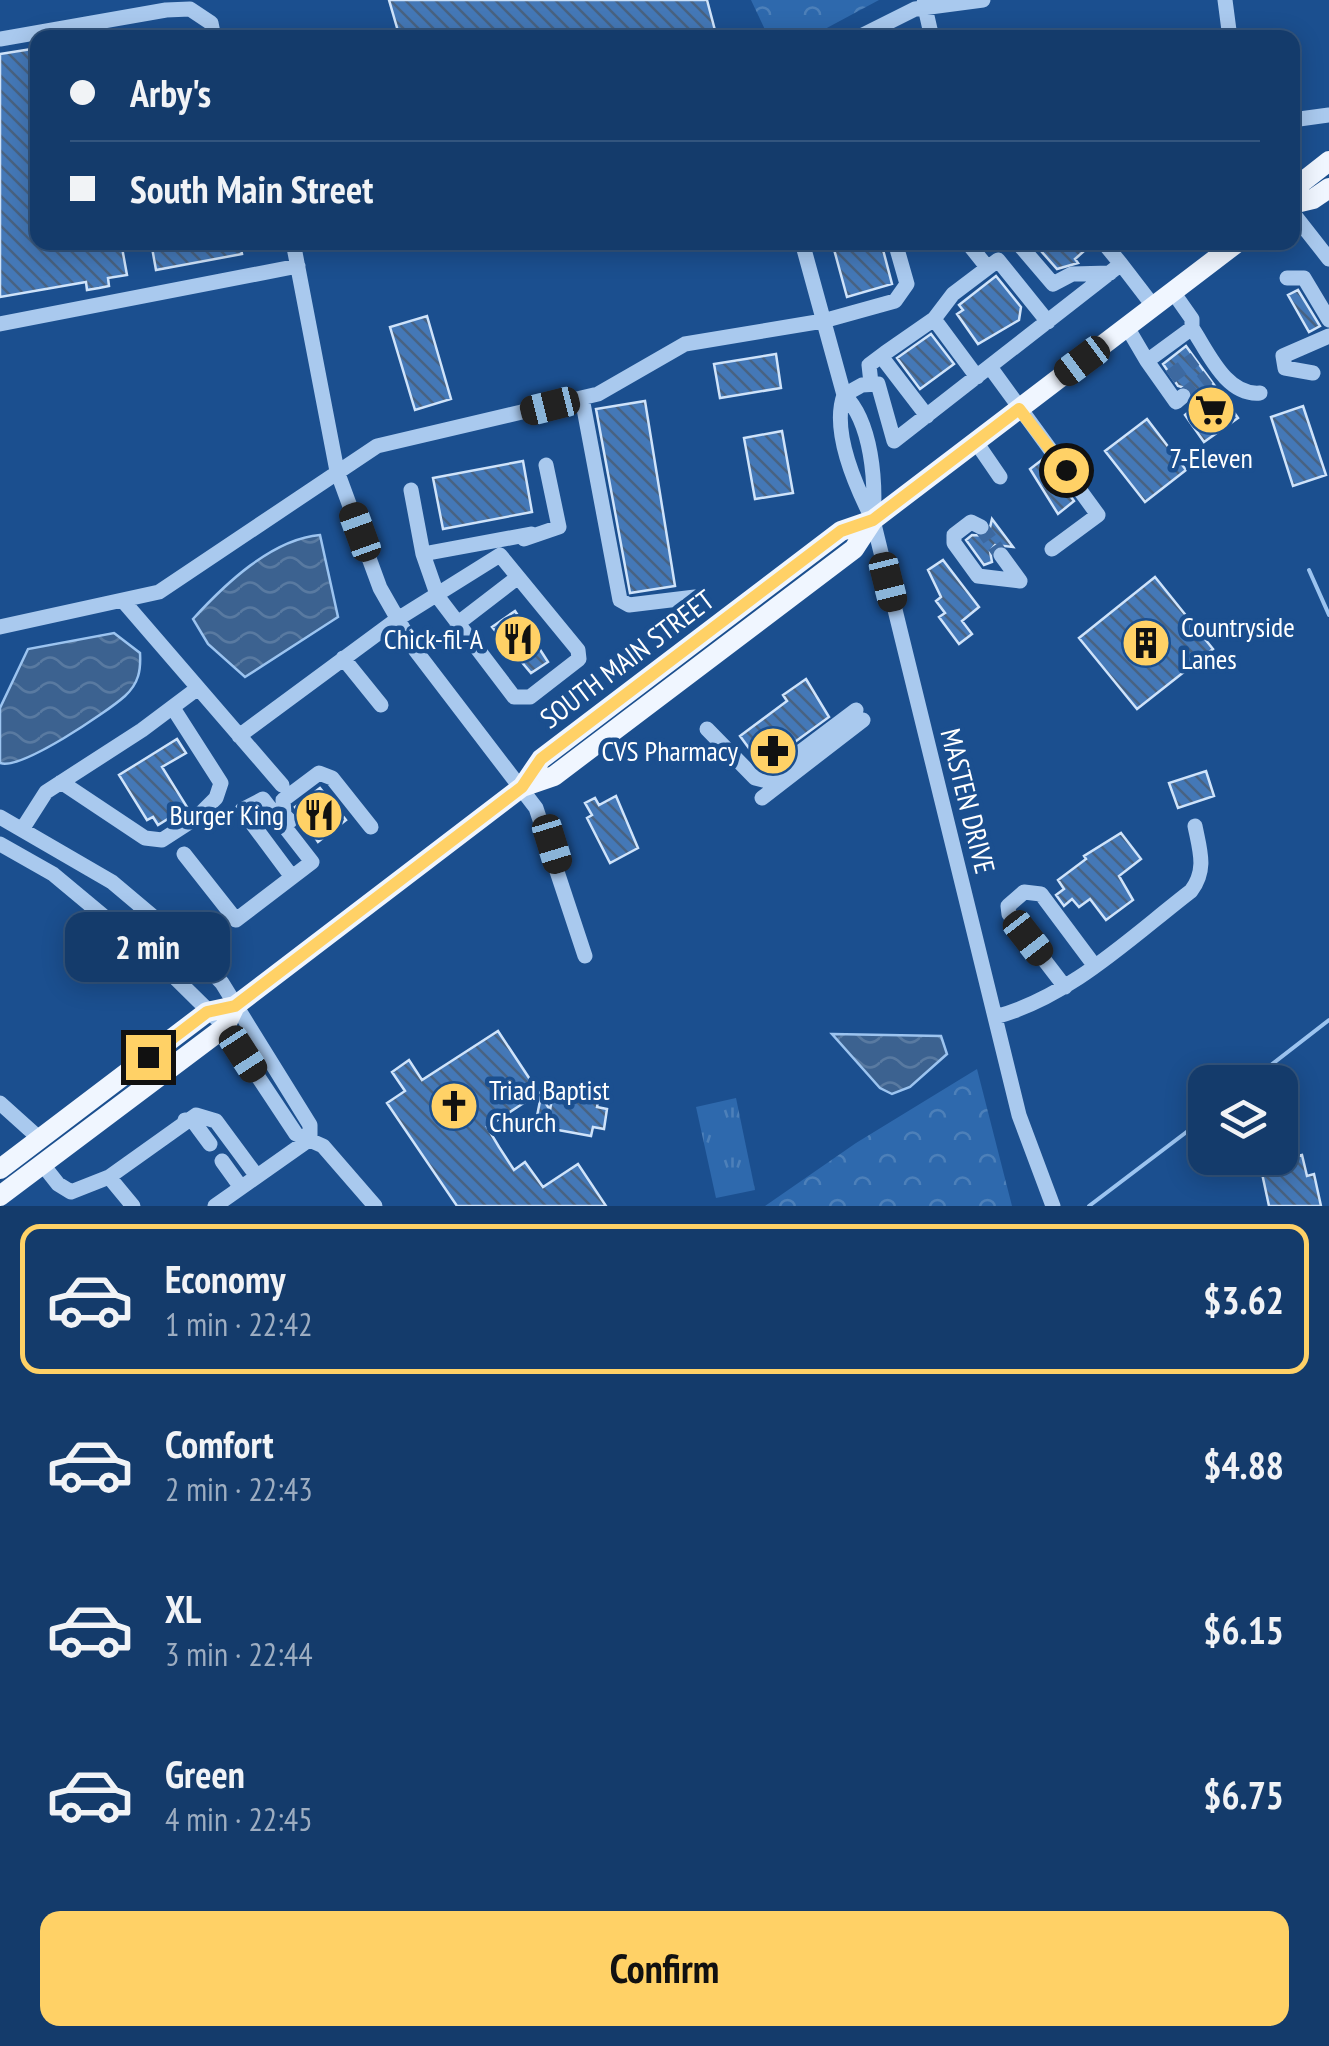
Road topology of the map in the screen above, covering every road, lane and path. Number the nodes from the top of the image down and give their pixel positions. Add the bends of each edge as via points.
1 (983, 0) edge
2 (1225, 0) edge
3 (925, 4) edge
4 (55, 30) edge
5 (212, 30) edge
6 (869, 30) edge
7 (930, 30) edge
8 (1229, 30) edge
9 (30, 35) edge
10 (0, 40) edge
11 (1329, 115) edge
12 (1300, 119) edge
13 (1329, 161) edge
14 (1300, 182) edge
15 (1329, 188) edge
16 (1300, 202) edge
17 (1300, 222) edge
18 (295, 250) edge
19 (804, 250) edge
20 (897, 250) edge
21 (973, 250) edge
22 (1024, 250) edge
23 (1035, 250) edge
24 (1107, 250) edge
25 (1227, 250) edge
26 (1329, 260) edge
27 (298, 266) junction
28 (988, 268) junction
29 (1116, 269) junction
30 (1288, 278) dead end
31 (1062, 282) junction
32 (1172, 292) junction
33 (1076, 300) junction
34 (1154, 307) junction
35 (934, 318) junction
36 (1329, 320) edge
37 (823, 321) junction
38 (1048, 322) junction
39 (0, 324) edge
40 (1126, 328) junction
41 (1192, 328) junction
42 (1329, 336) edge
43 (885, 353) junction
44 (1147, 361) junction
45 (983, 372) junction
46 (1313, 373) dead end
47 (871, 383) junction
48 (1260, 393) dead end
49 (844, 395) junction
50 (1183, 396) dead end
51 (582, 398) junction
52 (1019, 409) junction
53 (927, 416) junction
54 (976, 442) junction
55 (546, 466) dead end
56 (337, 471) junction
57 (1000, 477) dead end
58 (411, 490) dead end
59 (873, 520) junction
60 (981, 527) dead end
61 (530, 534) junction
62 (1052, 548) dead end
63 (424, 554) junction
64 (500, 555) junction
65 (1000, 556) tunnel mouth
66 (518, 576) junction
67 (438, 597) junction
68 (695, 597) dead end
69 (124, 602) junction
70 (396, 620) junction
71 (457, 624) junction
72 (0, 626) edge
73 (343, 658) junction
74 (198, 688) junction
75 (381, 705) dead end
76 (172, 708) junction
77 (707, 729) dead end
78 (239, 736) junction
79 (61, 782) junction
80 (282, 785) dead end
81 (522, 787) junction
82 (762, 798) dead end
83 (0, 817) edge
84 (1194, 826) dead end
85 (372, 827) dead end
86 (23, 828) junction
87 (0, 844) edge
88 (184, 854) dead end
89 (316, 859) junction
90 (292, 878) junction
91 (586, 956) dead end
92 (1094, 965) junction
93 (1065, 987) junction
94 (235, 1006) junction
95 (207, 1012) junction
96 (995, 1017) junction
97 (225, 1027) junction
98 (0, 1103) edge
99 (180, 1123) junction
100 (40, 1139) junction
101 (310, 1140) junction
102 (210, 1144) dead end
103 (222, 1161) dead end
104 (43, 1165) junction
105 (0, 1170) edge
106 (256, 1175) junction
107 (109, 1177) junction
108 (240, 1186) junction
109 (0, 1196) edge
110 (133, 1206) edge
111 (216, 1206) edge
112 (376, 1206) edge
113 (1054, 1206) edge

1 - 3 street
2 - 8 street
3 - 6 street
3 - 7 street
4 - 5 street via 166,10 190,10
9 - 10 street
11 - 12 street
13 - 14 main road
15 - 16 main road
17 - 26 street
18 - 27 street
19 - 37 street, MASTEN DRIVE
20 - 37 street via 908,284 895,300
21 - 28 street
22 - 31 street via 1053,284
23 - 31 street
24 - 29 street
25 - 32 main road, SOUTH MAIN STREET
27 - 39 street
27 - 56 street
28 - 35 street
28 - 38 street via 998,260
29 - 31 street via 1072,274
29 - 33 street
29 - 34 street
30 - 36 street via 1304,278
31 - 33 street
32 - 34 main road, SOUTH MAIN STREET
32 - 41 street
33 - 38 street
34 - 40 main road, SOUTH MAIN STREET
35 - 43 street
35 - 45 street
37 - 49 street, MASTEN DRIVE
37 - 51 street via 684,344
38 - 45 street
40 - 44 street
40 - 52 main road, SOUTH MAIN STREET
41 - 44 street
41 - 48 street via 1213,373 1248,394
42 - 46 street via 1283,356 1285,368
43 - 47 street via 869,365
43 - 53 street
44 - 50 street via 1176,402
45 - 52 street
45 - 53 street
47 - 49 street
47 - 53 street via 882,391 894,441
49 - 59 street, MASTEN DRIVE via 838,411 858,491
51 - 56 street via 400,438
51 - 68 street via 620,600 630,605
52 - 54 main road, SOUTH MAIN STREET
52 - 62 street via 1098,514
54 - 57 street
54 - 59 main road, SOUTH MAIN STREET
55 - 61 street via 560,527
56 - 69 street via 160,592
56 - 70 street
58 - 63 street
59 - 81 main road, SOUTH MAIN STREET via 841,531 746,603 541,759
59 - 96 street, MASTEN DRIVE
60 - 65 street via 972,522 954,534 954,543 978,576 1020,581
61 - 63 street
61 - 64 street
63 - 67 street
64 - 66 street
64 - 67 street
66 - 71 street
66 - 71 street via 579,659 530,697 514,696
67 - 70 street
67 - 71 street
69 - 72 street
69 - 74 street
70 - 73 street
70 - 81 street
73 - 75 street
73 - 78 street
74 - 76 street
74 - 78 street
76 - 79 street
76 - 79 street via 220,782 216,798 174,834 145,838
77 - 82 street via 763,780 860,715
78 - 80 street
79 - 86 street via 40,798
81 - 91 street via 552,844
81 - 94 main road, SOUTH MAIN STREET
83 - 86 street
84 - 92 street via 1201,878
85 - 89 street via 332,778 314,775 286,796 283,810
86 - 94 street via 154,915 217,976
87 - 95 street via 73,890
88 - 90 street via 236,920
89 - 90 street
89 - 90 street via 263,799 242,810
92 - 93 street
92 - 93 street via 1041,894 1024,892 1008,906 1009,914
93 - 96 street via 1032,1007
94 - 95 main road, SOUTH MAIN STREET
94 - 97 main road, SOUTH MAIN STREET
94 - 101 street via 310,1124
95 - 97 street
95 - 100 main road, SOUTH MAIN STREET
96 - 113 street, MASTEN DRIVE via 1027,1142
97 - 101 street via 296,1134
97 - 104 main road, SOUTH MAIN STREET
98 - 100 street
99 - 102 street via 193,1121
99 - 106 street via 211,1117
99 - 107 street
100 - 105 main road, SOUTH MAIN STREET
101 - 106 street
101 - 112 street
103 - 108 street
104 - 107 street via 71,1192
104 - 109 main road, SOUTH MAIN STREET
106 - 108 street
107 - 110 street
108 - 111 street

